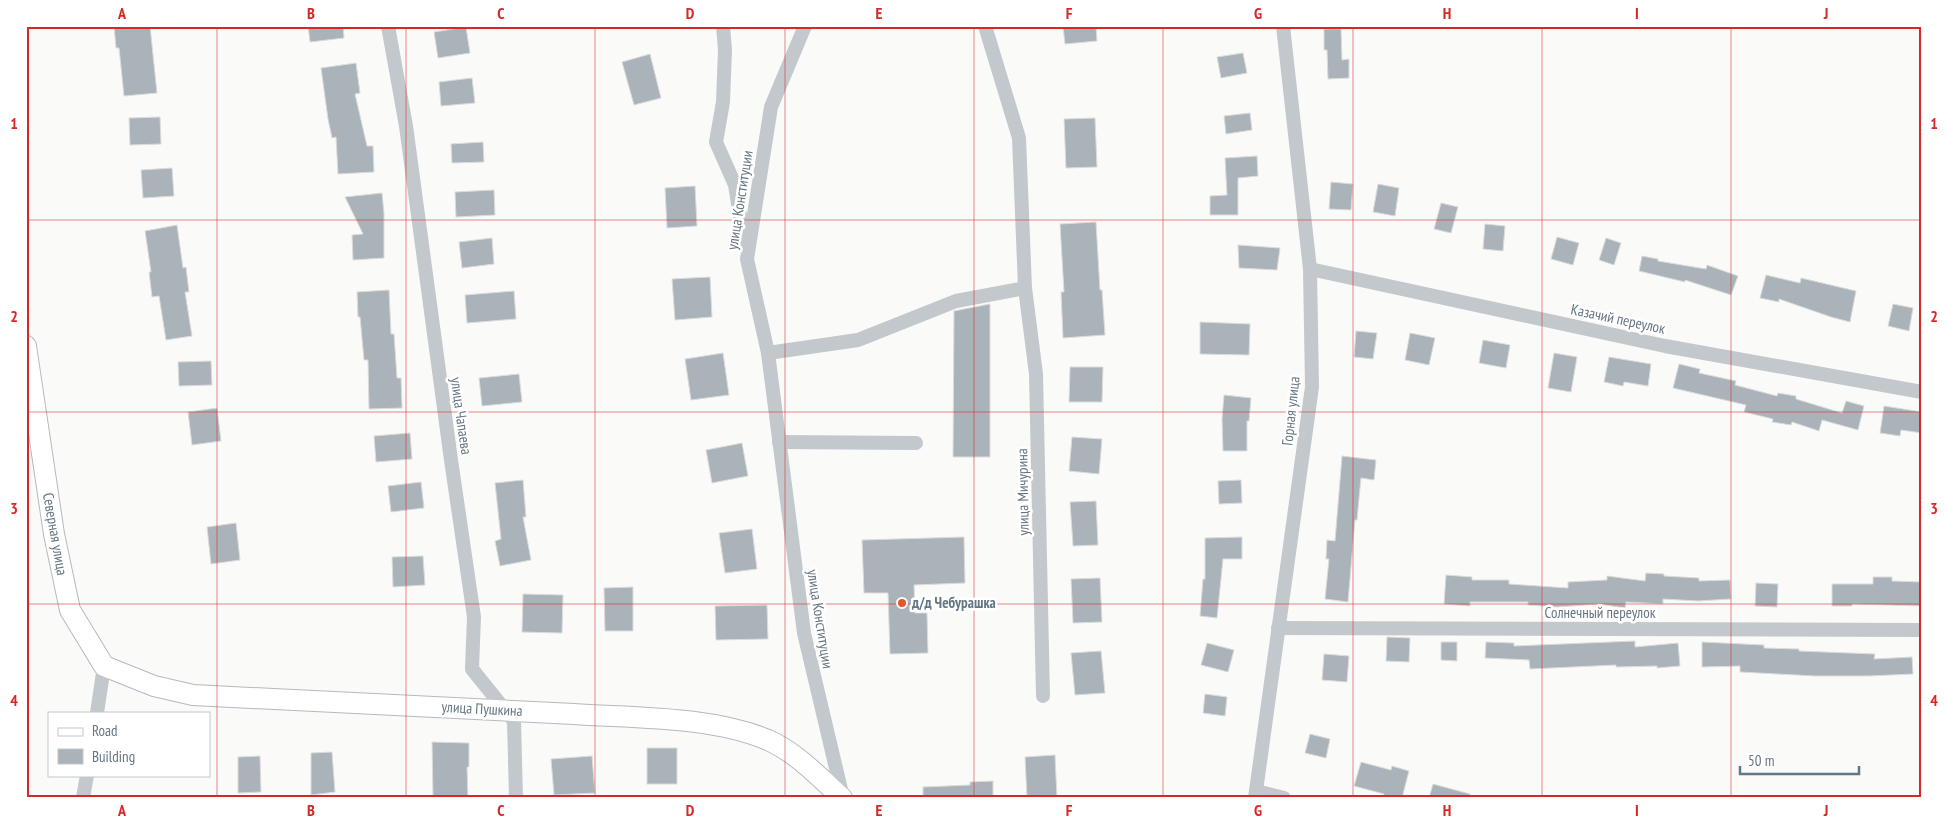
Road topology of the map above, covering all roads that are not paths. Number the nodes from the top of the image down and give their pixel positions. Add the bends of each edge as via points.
1 (388, 26) edge
2 (723, 26) edge
3 (805, 26) edge
4 (985, 26) edge
5 (1283, 26) edge
6 (748, 259) junction
7 (1310, 268) junction
8 (1025, 288) junction
9 (26, 346) edge
10 (768, 353) junction
11 (1922, 392) edge
12 (779, 442) junction
13 (916, 443) dead end
14 (1278, 628) junction
15 (1922, 630) edge
16 (104, 666) junction
17 (1043, 696) dead end
18 (506, 710) junction
19 (97, 712) edge
20 (87, 776) edge
21 (1256, 794) edge
22 (83, 798) edge
23 (516, 798) edge
24 (842, 798) edge
25 (1284, 798) edge

1 - 18 street, улица Чапаева via 406,126 474,617 472,669
2 - 6 street via 724,102 716,142 735,185
3 - 6 street, улица Конституции via 771,108
4 - 8 street, улица Мичурина via 1019,138
5 - 7 street, Горная улица
6 - 10 street, улица Конституции
7 - 11 street, Казачий переулок via 1666,346
7 - 14 street, Горная улица via 1312,387
8 - 10 street via 956,301 858,340
8 - 17 street, улица Мичурина via 1036,374
9 - 16 main road, Северная улица via 54,534 70,610
10 - 12 street, улица Конституции
12 - 13 street
12 - 24 street, улица Конституции via 804,632
14 - 15 street, Солнечный переулок
14 - 21 street, Горная улица
16 - 18 main road, улица Пушкина via 154,686 193,695
16 - 19 street
18 - 23 street, улица Чапаева via 514,721
18 - 24 main road, улица Пушкина via 674,721 729,728 768,740 803,762
20 - 22 street
21 - 25 street

